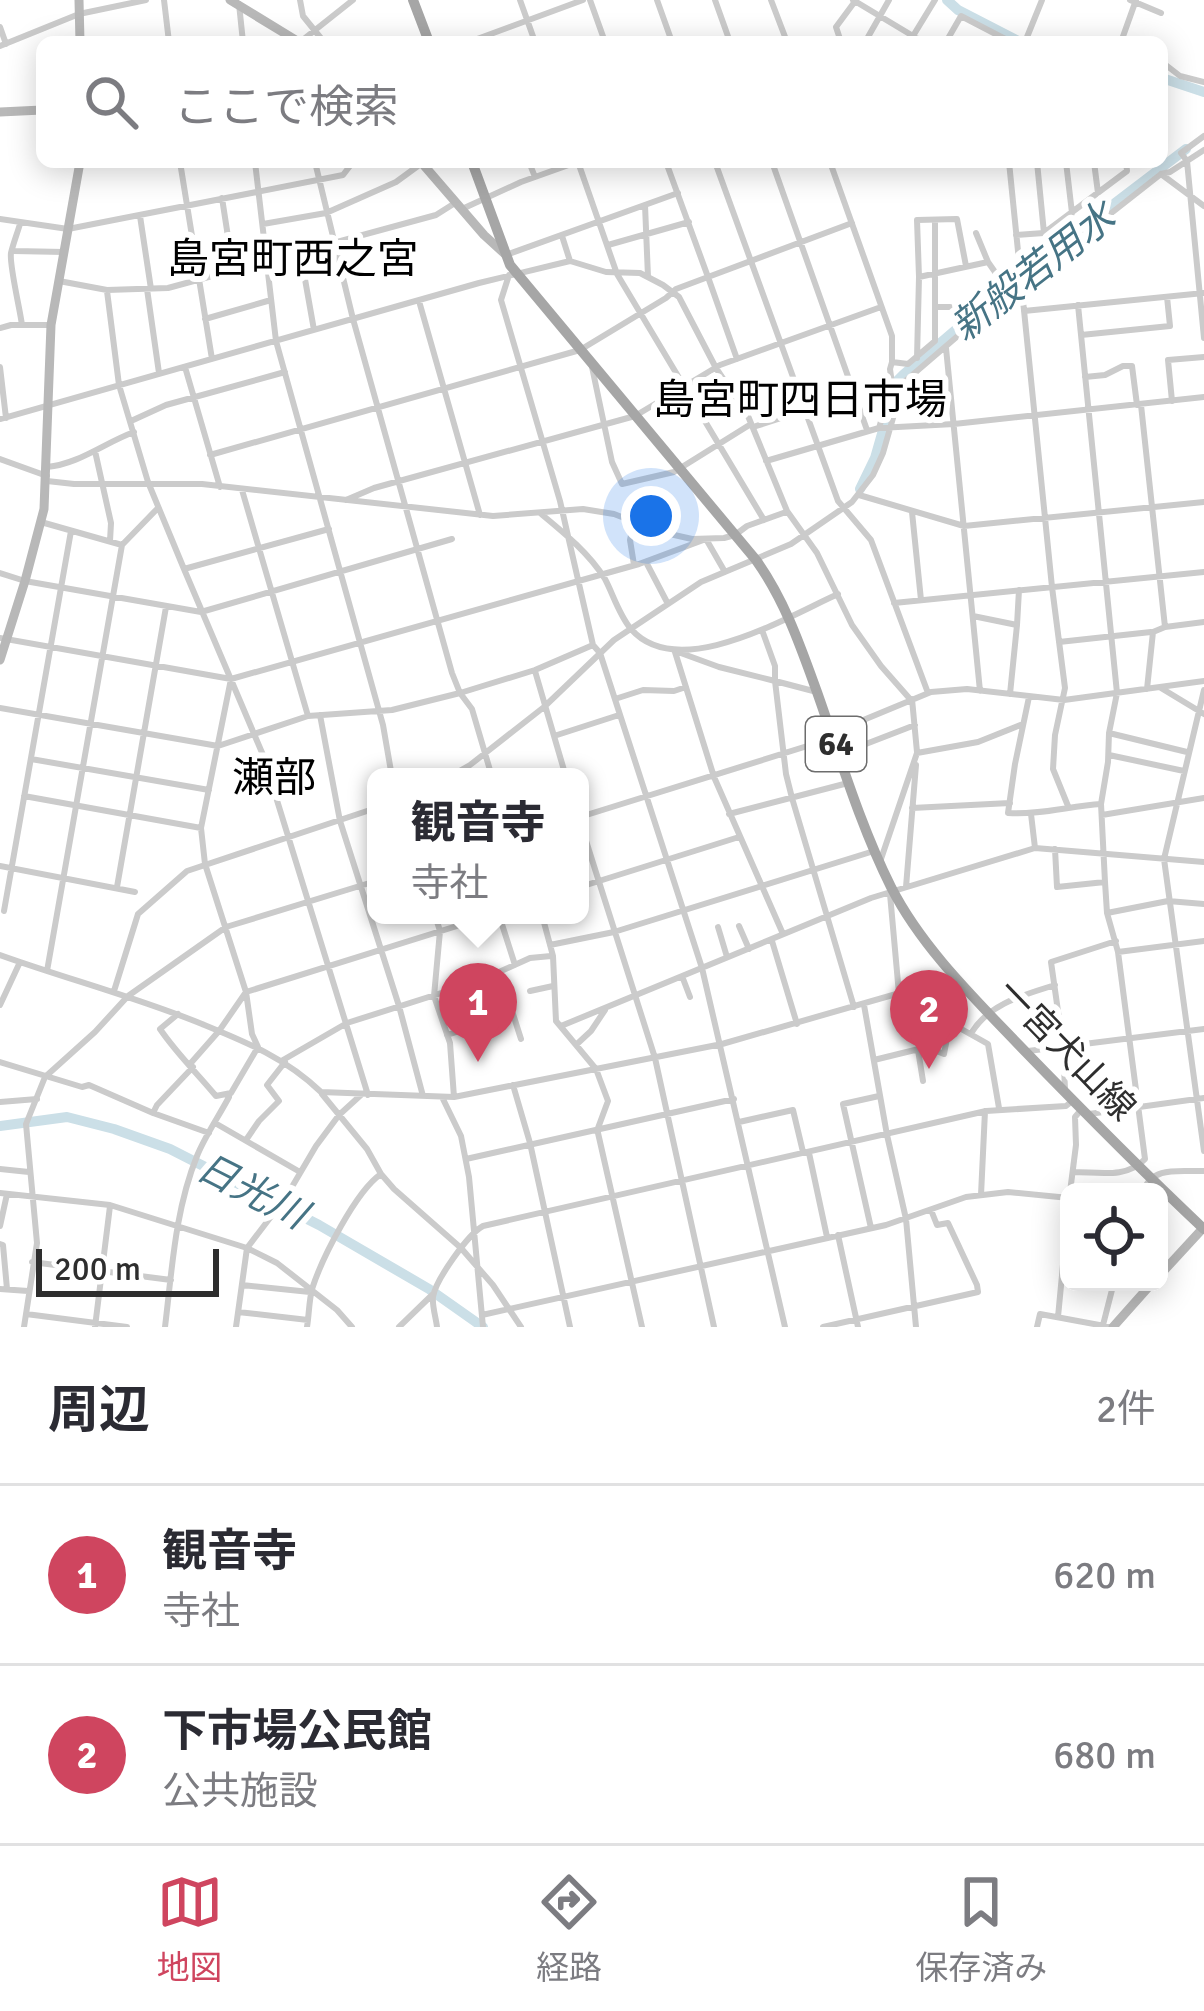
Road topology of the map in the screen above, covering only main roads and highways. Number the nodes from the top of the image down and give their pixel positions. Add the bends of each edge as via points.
1 (79, 0) edge
2 (413, 0) edge
3 (234, 2) edge
4 (80, 36) edge
5 (289, 36) edge
6 (427, 36) edge
7 (36, 110) edge
8 (0, 112) edge
9 (79, 168) edge
10 (426, 168) edge
11 (474, 168) edge
12 (506, 255) junction
13 (3, 639) edge
14 (0, 660) edge
15 (1204, 1228) edge
16 (1168, 1266) edge
17 (1144, 1291) edge
18 (1109, 1326) edge

1 - 4 main road
2 - 6 main road
3 - 5 main road
7 - 8 main road
9 - 13 main road via 51,325 41,522
10 - 12 main road
11 - 12 main road, 一宮犬山線 / 64
12 - 15 main road, 一宮犬山線 / 64 via 513,275 756,560 789,616 877,857 925,938 1076,1105
13 - 14 main road
15 - 16 main road
17 - 18 main road

